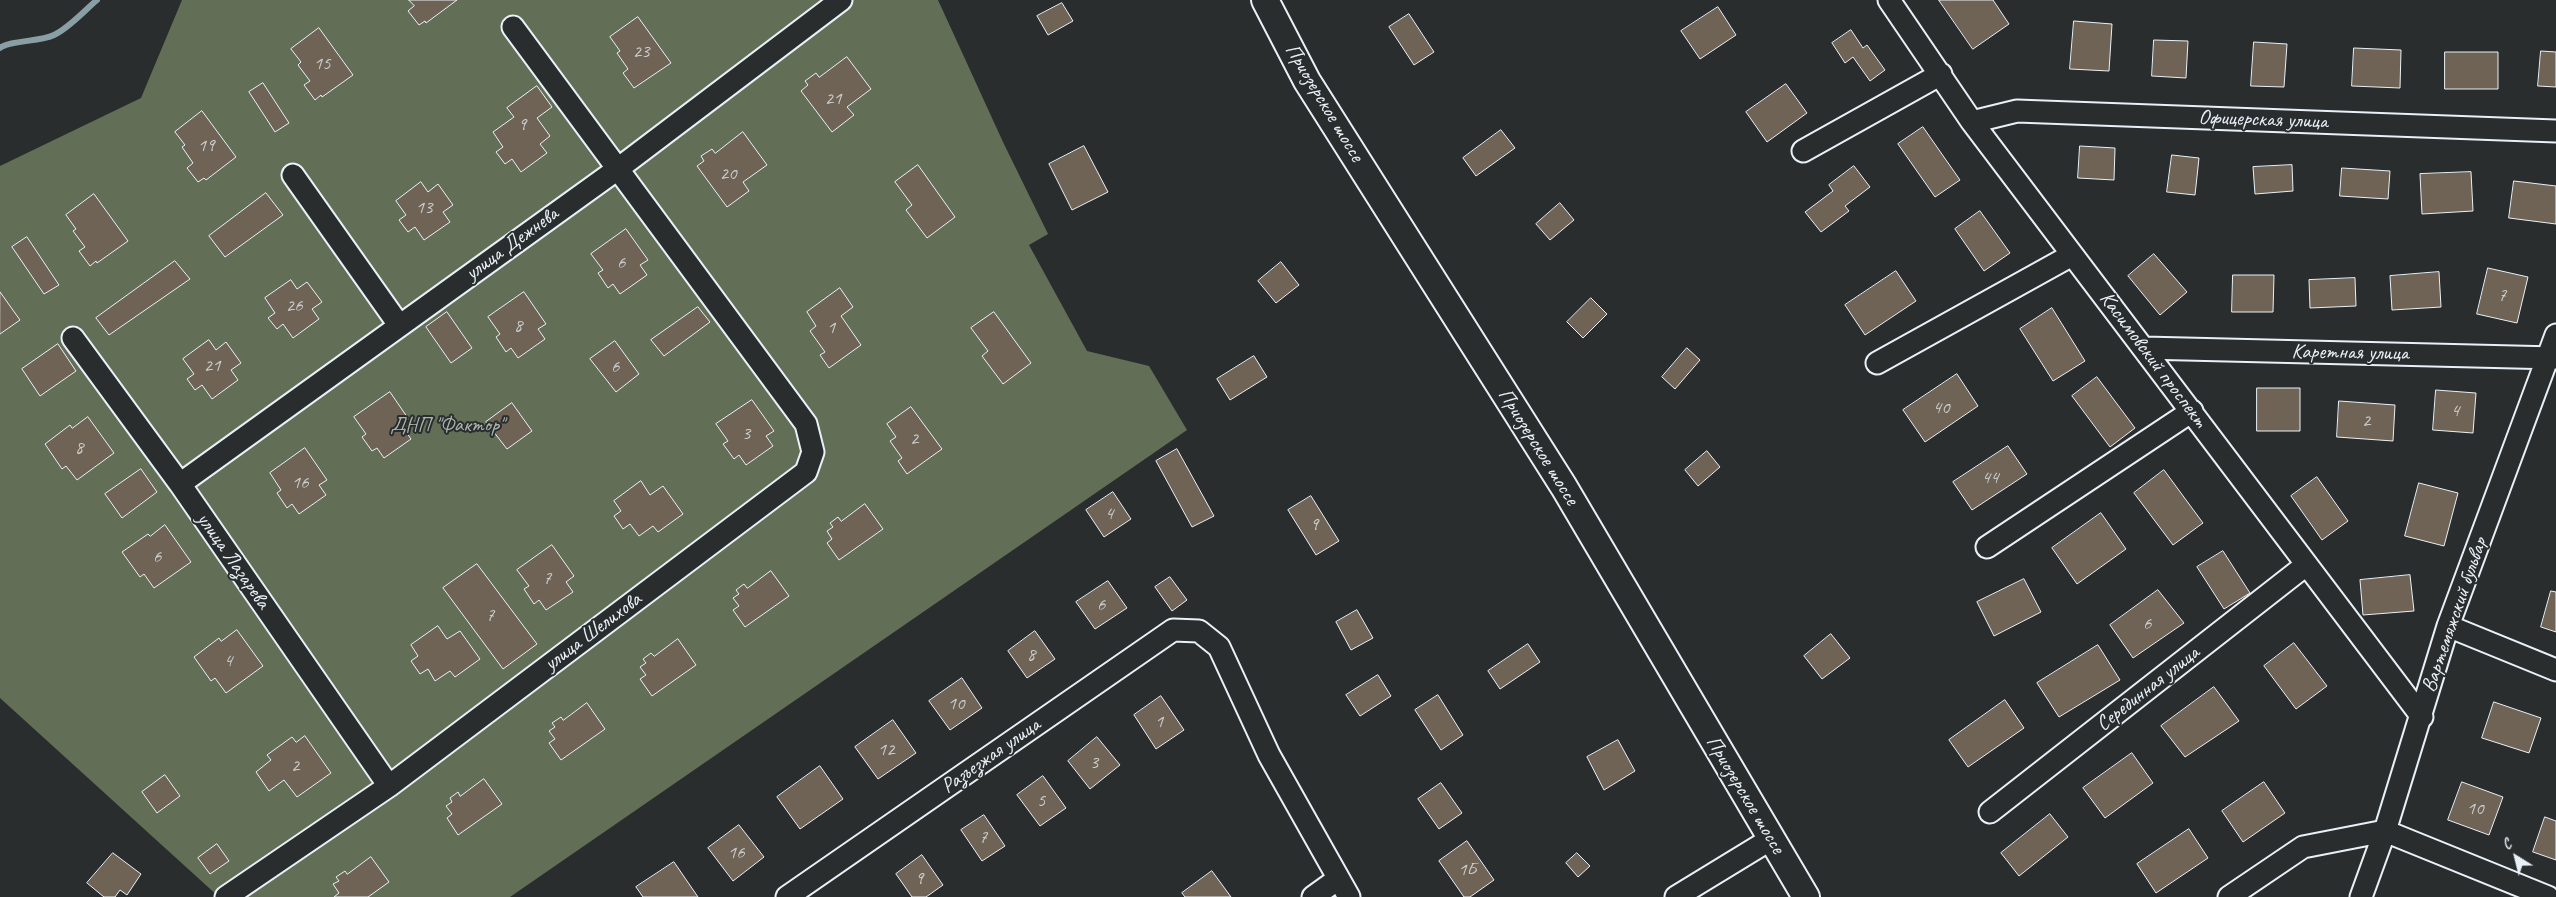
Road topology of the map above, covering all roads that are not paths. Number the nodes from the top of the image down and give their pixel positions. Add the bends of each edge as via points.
1 (841, 0) edge
2 (1265, 0) edge
3 (1889, 0) edge
4 (513, 28) dead end
5 (1941, 74) junction
6 (1972, 122) junction
7 (2556, 132) edge
8 (1804, 151) dead end
9 (619, 168) junction
10 (293, 175) dead end
11 (2072, 255) junction
12 (399, 325) junction
13 (2556, 335) edge
14 (73, 338) dead end
15 (2144, 348) junction
16 (2552, 358) edge
17 (1877, 363) dead end
18 (2192, 411) junction
19 (180, 484) junction
20 (1987, 548) dead end
21 (2306, 565) junction
22 (2448, 626) junction
23 (2556, 670) edge
24 (2422, 717) junction
25 (389, 786) junction
26 (1990, 812) dead end
27 (2385, 831) junction
28 (1771, 839) junction
29 (1344, 888) edge
30 (226, 897) edge
31 (788, 897) edge
32 (1313, 897) edge
33 (1676, 897) edge
34 (1806, 897) edge
35 (2229, 897) edge
36 (2361, 897) edge
37 (2548, 897) edge

1 - 9 street, улица Дежнева
2 - 28 main road, Приозерское шоссе via 1307,81 1564,487
3 - 5 street, Касимовский проспект
4 - 9 street, улица Шелихова
5 - 6 street, Касимовский проспект
5 - 8 street
6 - 7 street, Офицерская улица via 2017,111
6 - 11 street, Касимовский проспект
9 - 12 street, улица Дежнева
9 - 25 street, улица Шелихова via 806,424 814,452 806,472
10 - 12 street
11 - 15 street, Касимовский проспект
11 - 17 street
12 - 19 street, улица Дежнева
13 - 16 street, Вартемяжский бульвар
14 - 19 street, улица Лазарева
15 - 16 street, Каретная улица
15 - 18 street, Касимовский проспект
16 - 22 street, Вартемяжский бульвар
18 - 20 street
18 - 21 street, Касимовский проспект
19 - 25 street, улица Лазарева
21 - 24 street, Касимовский проспект
21 - 26 street, Серединная улица
22 - 23 street
22 - 24 street, Вартемяжский бульвар
24 - 27 street, Вартемяжский бульвар
25 - 30 street, улица Шелихова
27 - 35 street via 2303,847
27 - 36 street, Вартемяжский бульвар
27 - 37 street
28 - 33 street
28 - 34 main road, Приозерское шоссе
29 - 31 street, Разъезжая улица via 1269,755 1219,647 1200,631 1173,630
29 - 32 street

